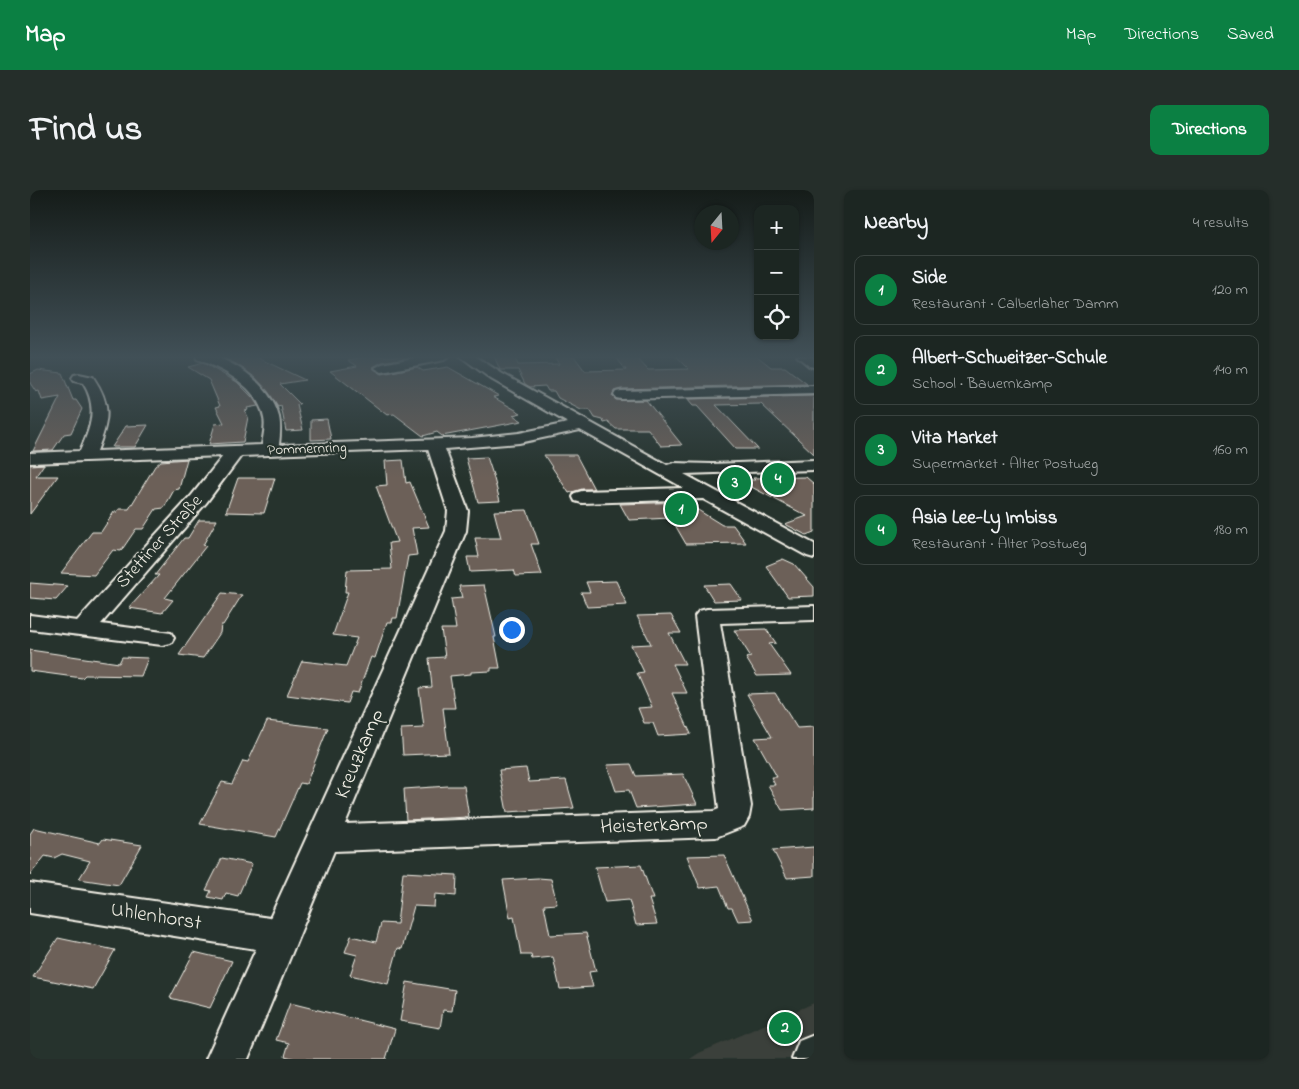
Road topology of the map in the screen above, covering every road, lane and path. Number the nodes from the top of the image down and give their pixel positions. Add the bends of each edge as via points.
1 (95, 397) edge
2 (262, 397) edge
3 (532, 397) edge
4 (582, 425) junction
5 (435, 445) junction
6 (270, 450) junction
7 (235, 452) junction
8 (87, 455) junction
9 (30, 458) edge
10 (814, 465) edge
11 (673, 475) junction
12 (707, 493) junction
13 (582, 497) dead end
14 (814, 552) edge
15 (814, 612) edge
16 (30, 622) edge
17 (82, 628) junction
18 (162, 638) dead end
19 (323, 838) junction
20 (30, 898) edge
21 (281, 936) junction
22 (227, 1059) edge

1 - 8 street via 100,407 100,423
2 - 6 street via 272,418
3 - 4 street
4 - 5 street, Pommernring via 519,438
4 - 11 street
5 - 6 street, Pommernring
5 - 19 street, Kreuzkamp via 458,510 456,531
6 - 7 street, Pommernring
7 - 8 street, Pommernring
7 - 17 street, Stettiner Straße via 199,499
8 - 9 street, Pommernring
10 - 11 street via 711,469
11 - 12 street
12 - 13 street
12 - 14 street
15 - 19 street, Heisterkamp via 707,616 735,806 733,817 716,824
16 - 17 street
17 - 18 street
19 - 21 street, Kreuzkamp
20 - 21 street, Uhlenhorst
21 - 22 street, Kreuzkamp

